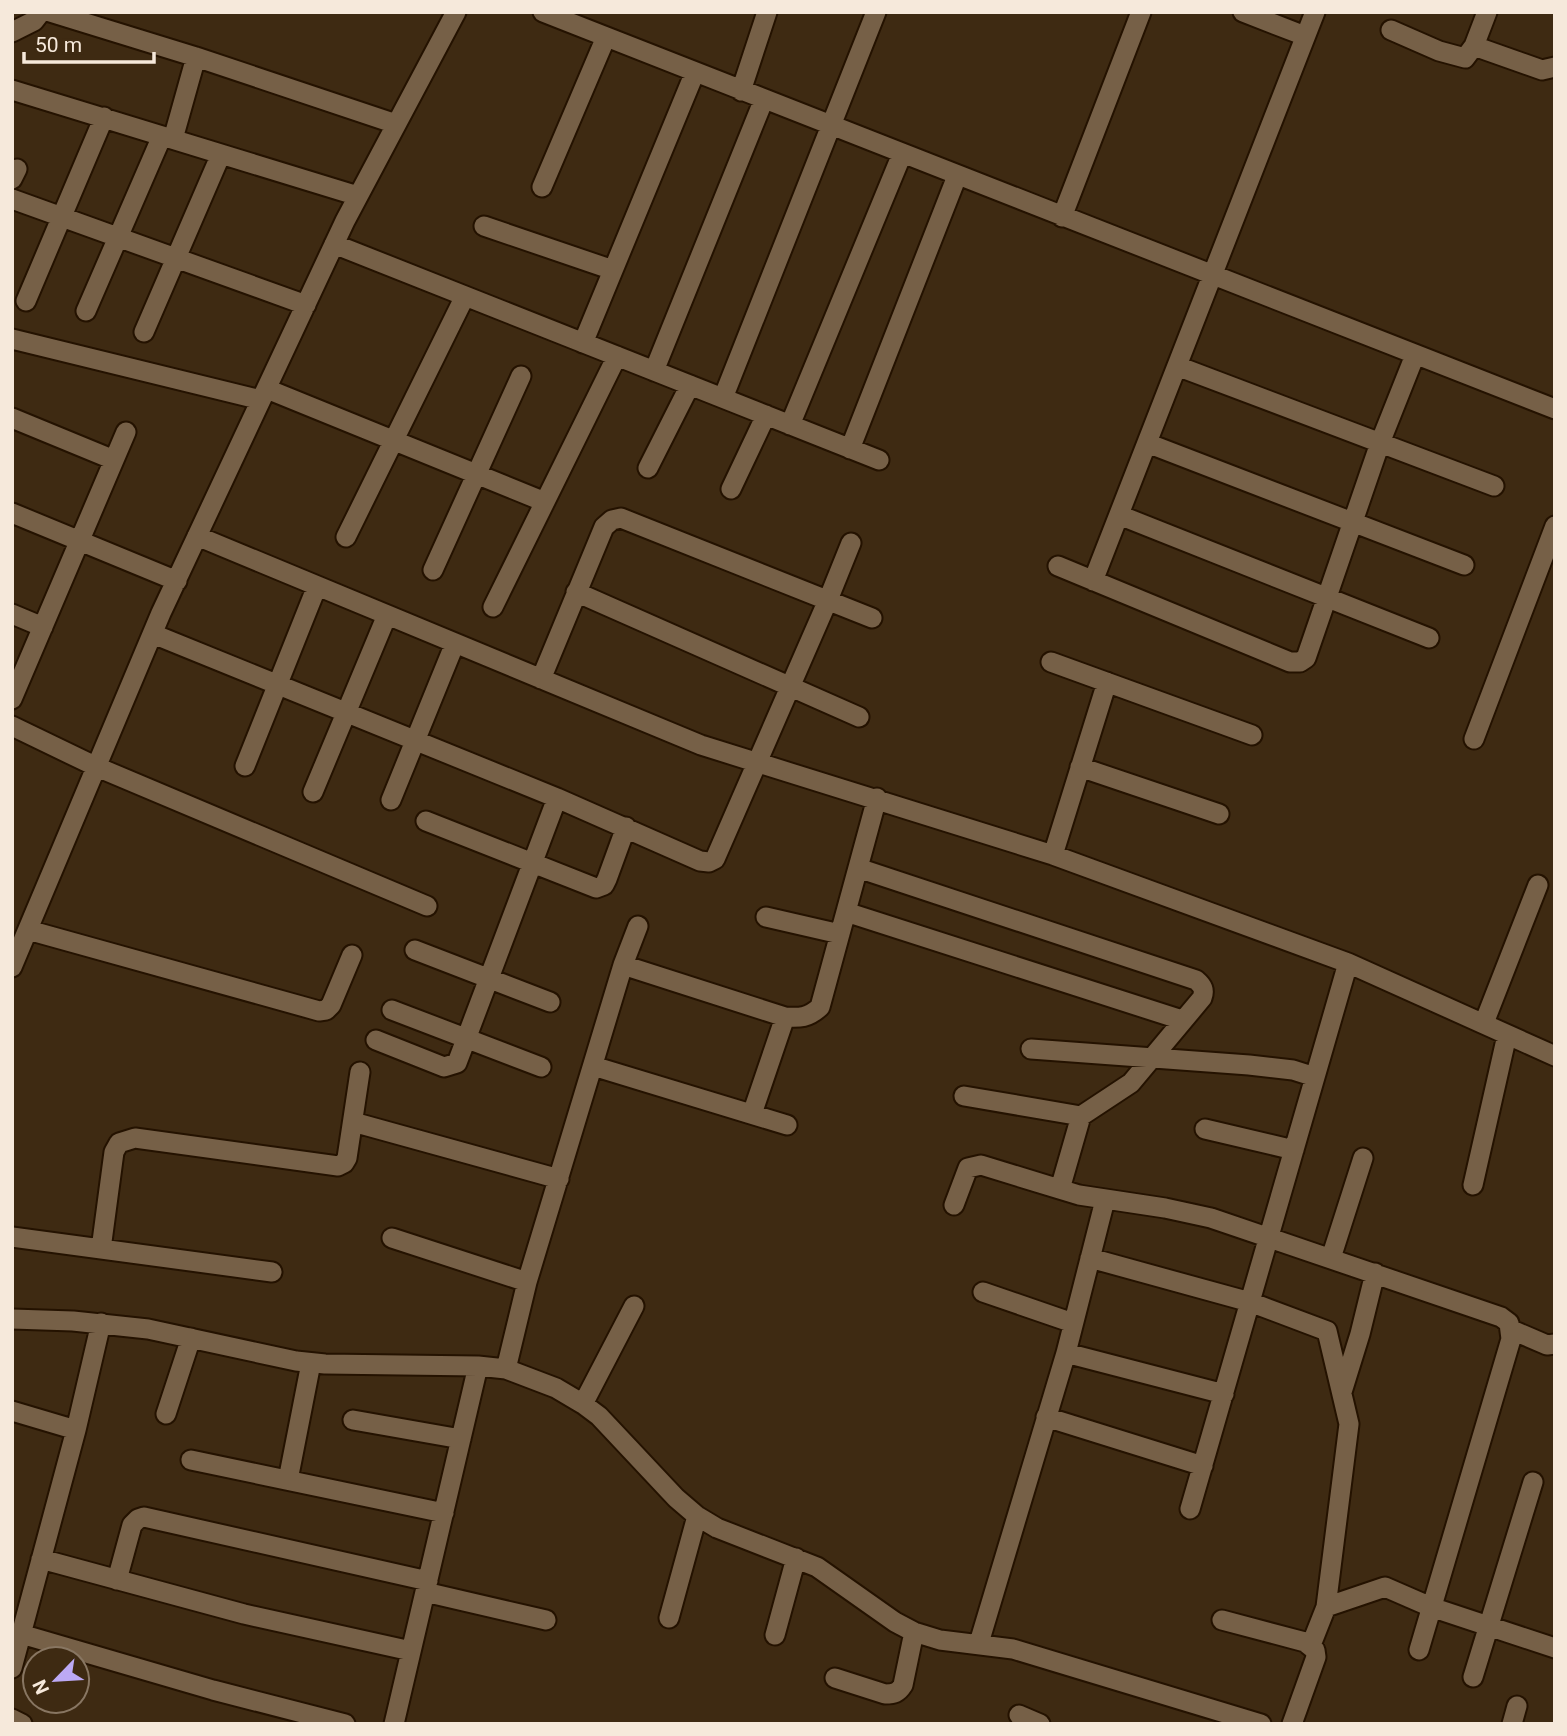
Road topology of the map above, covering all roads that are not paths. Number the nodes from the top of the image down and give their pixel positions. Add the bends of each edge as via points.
1 (41, 12) edge
2 (50, 12) edge
3 (456, 12) edge
4 (543, 12) edge
5 (767, 12) edge
6 (876, 12) edge
7 (1141, 12) edge
8 (1243, 12) edge
9 (1315, 12) edge
10 (1487, 12) edge
11 (1391, 30) dead end
12 (12, 32) edge
13 (1306, 36) junction
14 (606, 37) junction
15 (1474, 46) junction
16 (196, 57) junction
17 (1555, 67) edge
18 (695, 72) junction
19 (12, 90) edge
20 (741, 91) junction
21 (764, 99) junction
22 (104, 117) junction
23 (396, 124) junction
24 (831, 126) junction
25 (168, 137) junction
26 (221, 154) junction
27 (902, 154) junction
28 (957, 176) junction
29 (542, 187) dead end
30 (358, 196) junction
31 (12, 199) edge
32 (62, 217) junction
33 (1062, 217) junction
34 (484, 226) dead end
35 (118, 237) junction
36 (334, 244) junction
37 (176, 258) junction
38 (613, 270) junction
39 (1212, 276) junction
40 (465, 296) junction
41 (26, 301) dead end
42 (306, 305) junction
43 (86, 311) dead end
44 (144, 332) dead end
45 (12, 339) edge
46 (583, 343) junction
47 (1415, 355) junction
48 (617, 356) junction
49 (1177, 366) junction
50 (654, 371) junction
51 (521, 376) dead end
52 (690, 385) junction
53 (264, 394) junction
54 (723, 398) junction
55 (1555, 409) edge
56 (766, 415) junction
57 (12, 418) edge
58 (790, 425) junction
59 (126, 432) dead end
60 (393, 441) junction
61 (1147, 443) junction
62 (1380, 443) junction
63 (850, 449) junction
64 (114, 460) junction
65 (879, 460) dead end
66 (648, 468) dead end
67 (476, 474) junction
68 (1493, 486) dead end
69 (731, 489) dead end
70 (545, 502) junction
71 (12, 513) edge
72 (1119, 515) junction
73 (1354, 524) junction
74 (1555, 526) edge
75 (197, 536) junction
76 (346, 537) dead end
77 (80, 540) junction
78 (851, 543) dead end
79 (1464, 565) dead end
80 (1058, 566) dead end
81 (433, 570) dead end
82 (177, 580) junction
83 (1093, 581) junction
84 (317, 586) junction
85 (576, 592) junction
86 (1326, 597) junction
87 (828, 600) junction
88 (493, 607) dead end
89 (12, 614) edge
90 (387, 615) junction
91 (872, 618) dead end
92 (43, 627) junction
93 (153, 634) junction
94 (1429, 638) dead end
95 (456, 643) junction
96 (1051, 662) dead end
97 (541, 679) junction
98 (1107, 682) junction
99 (278, 684) junction
100 (789, 686) junction
101 (12, 699) edge
102 (347, 712) junction
103 (859, 717) dead end
104 (12, 726) edge
105 (1252, 735) dead end
106 (1474, 739) dead end
107 (416, 740) junction
108 (757, 761) junction
109 (245, 766) dead end
110 (1080, 766) junction
111 (97, 767) junction
112 (313, 792) dead end
113 (557, 798) junction
114 (877, 798) junction
115 (391, 800) dead end
116 (1219, 814) dead end
117 (426, 821) dead end
118 (626, 827) junction
119 (1053, 855) junction
120 (533, 864) junction
121 (858, 868) junction
122 (1538, 885) dead end
123 (428, 906) dead end
124 (846, 912) junction
125 (766, 917) dead end
126 (638, 926) dead end
127 (28, 930) junction
128 (840, 934) junction
129 (415, 950) dead end
130 (352, 955) dead end
131 (1348, 963) junction
132 (623, 965) junction
133 (12, 967) edge
134 (489, 979) junction
135 (550, 1002) dead end
136 (392, 1010) dead end
137 (785, 1017) junction
138 (1182, 1020) junction
139 (1485, 1023) junction
140 (1507, 1035) junction
141 (466, 1038) junction
142 (376, 1040) dead end
143 (1031, 1049) dead end
144 (1555, 1056) edge
145 (1152, 1057) junction
146 (593, 1066) junction
147 (541, 1067) dead end
148 (360, 1072) dead end
149 (1315, 1077) junction
150 (964, 1096) dead end
151 (752, 1114) junction
152 (1081, 1116) junction
153 (353, 1122) junction
154 (787, 1125) dead end
155 (1205, 1129) dead end
156 (1294, 1150) junction
157 (1363, 1158) dead end
158 (559, 1179) junction
159 (1473, 1185) dead end
160 (1060, 1189) junction
161 (1105, 1200) junction
162 (954, 1205) dead end
163 (1269, 1236) junction
164 (12, 1237) edge
165 (392, 1238) dead end
166 (101, 1249) junction
167 (1090, 1258) junction
168 (1331, 1258) junction
169 (272, 1272) dead end
170 (1375, 1273) junction
171 (527, 1282) junction
172 (983, 1292) dead end
173 (1250, 1302) junction
174 (634, 1306) dead end
175 (12, 1319) edge
176 (101, 1323) junction
177 (1073, 1323) junction
178 (1512, 1330) junction
179 (191, 1338) junction
180 (1555, 1345) edge
181 (1066, 1353) junction
182 (311, 1363) junction
183 (478, 1366) junction
184 (506, 1369) junction
185 (1342, 1393) junction
186 (1224, 1394) junction
187 (583, 1404) junction
188 (12, 1412) edge
189 (166, 1414) dead end
190 (1046, 1417) junction
191 (353, 1420) dead end
192 (76, 1430) junction
193 (461, 1439) junction
194 (191, 1460) dead end
195 (1203, 1466) junction
196 (288, 1480) junction
197 (1533, 1482) dead end
198 (1190, 1510) dead end
199 (444, 1513) junction
200 (697, 1516) junction
201 (796, 1558) junction
202 (41, 1559) junction
203 (117, 1580) junction
204 (427, 1587) junction
205 (1326, 1607) junction
206 (1431, 1607) junction
207 (669, 1618) dead end
208 (546, 1620) dead end
209 (1222, 1620) dead end
210 (1489, 1626) junction
211 (914, 1632) junction
212 (21, 1634) junction
213 (775, 1635) dead end
214 (979, 1643) junction
215 (1311, 1645) junction
216 (1555, 1648) edge
217 (1419, 1650) dead end
218 (411, 1651) junction
219 (12, 1668) edge
220 (1473, 1677) dead end
221 (835, 1678) dead end
222 (1019, 1715) dead end
223 (12, 1719) edge
224 (22, 1724) edge
225 (345, 1724) edge
226 (394, 1724) edge
227 (1040, 1724) edge
228 (1260, 1724) edge
229 (1292, 1724) edge

1 - 12 street
2 - 16 street
3 - 23 street
4 - 14 street
5 - 20 street
6 - 24 street
7 - 33 street
8 - 13 street
9 - 13 street
10 - 15 street
11 - 15 street via 1457,57 1465,58
13 - 39 street
14 - 18 street
14 - 29 street
15 - 17 street via 1542,70
16 - 23 street
16 - 25 street
18 - 20 street
18 - 38 street
19 - 22 street
20 - 21 street
21 - 24 street
21 - 50 street
22 - 25 street
22 - 32 street
23 - 30 street
24 - 27 street
24 - 54 street
25 - 26 street
25 - 35 street
26 - 30 street
26 - 37 street
27 - 28 street
27 - 58 street
28 - 33 street
28 - 63 street
30 - 36 street
31 - 32 street
32 - 35 street
32 - 41 street
33 - 39 street
34 - 38 street
35 - 37 street
35 - 43 street
36 - 40 street
36 - 42 street
37 - 42 street
37 - 44 street
38 - 46 street
39 - 47 street
39 - 49 street
40 - 46 street
40 - 60 street
42 - 53 street
45 - 53 street
46 - 48 street
47 - 55 street
47 - 62 street
48 - 50 street
48 - 70 street
49 - 61 street
49 - 62 street
50 - 52 street
51 - 67 street
52 - 54 street
52 - 66 street
53 - 60 street
53 - 75 street
54 - 56 street
56 - 58 street
56 - 69 street
57 - 64 street
58 - 63 street
59 - 64 street
60 - 67 street
60 - 76 street
61 - 72 street
61 - 73 street
62 - 68 street
62 - 73 street
63 - 65 street
64 - 77 street
67 - 70 street
67 - 81 street
70 - 88 street
71 - 77 street
72 - 83 street
72 - 86 street
73 - 79 street
73 - 86 street
74 - 106 street
75 - 82 street
75 - 84 street
77 - 82 street
77 - 92 street
78 - 87 street
80 - 83 street
82 - 93 street
83 - 86 street via 1290,662 1306,658
84 - 90 street
84 - 99 street
85 - 87 street via 604,527 621,518
85 - 97 street
85 - 100 street
86 - 94 street
87 - 91 street
87 - 100 street
89 - 92 street
90 - 95 street
90 - 102 street
92 - 101 street
93 - 99 street
93 - 111 street
95 - 97 street
95 - 107 street
96 - 98 street
97 - 108 street via 701,745
98 - 105 street
98 - 110 street
99 - 102 street
99 - 109 street
100 - 103 street
100 - 108 street
102 - 107 street
102 - 112 street
104 - 111 street
107 - 113 street
107 - 115 street
108 - 114 street
108 - 118 street via 715,859 700,861
110 - 116 street
110 - 119 street
111 - 123 street
111 - 127 street
113 - 118 street
113 - 120 street
114 - 119 street
114 - 121 street
117 - 120 street
118 - 120 street via 604,885 596,888
119 - 131 street
120 - 134 street
121 - 124 street
121 - 138 street via 1196,980 1202,985 1202,998
122 - 139 street
124 - 128 street
124 - 138 street
125 - 128 street
126 - 132 street
127 - 130 street via 319,1011 331,1005
127 - 133 street
128 - 137 street via 820,1007 803,1018
129 - 134 street
131 - 139 street
131 - 149 street
132 - 137 street
132 - 146 street
134 - 135 street
134 - 141 street
136 - 141 street
137 - 151 street
138 - 145 street
139 - 140 street
140 - 144 street
140 - 159 street
141 - 142 street via 457,1063 444,1068
141 - 147 street
143 - 145 street
145 - 149 street via 1275,1068
145 - 152 street via 1131,1083
146 - 151 street
146 - 158 street
148 - 153 street
149 - 156 street
150 - 152 street
151 - 154 street
152 - 160 street
153 - 158 street
153 - 166 street via 347,1158 338,1166 127,1139 119,1143
155 - 156 street
156 - 163 street
157 - 168 street
158 - 171 street
160 - 161 street
160 - 162 street via 974,1165 964,1173
161 - 163 street via 1187,1212
161 - 167 street
163 - 168 street
163 - 173 street
164 - 166 street
165 - 171 street
166 - 169 street
167 - 173 street
167 - 177 street
168 - 170 street
170 - 178 street via 1501,1317
170 - 185 street
171 - 184 street
172 - 177 street
173 - 185 street via 1327,1331
173 - 186 street
174 - 187 street
175 - 176 street
176 - 179 street
176 - 192 street
177 - 181 street
178 - 180 street
178 - 206 street
179 - 182 street
179 - 189 street
181 - 186 street
181 - 190 street
182 - 183 street
182 - 196 street
183 - 184 street
183 - 193 street
184 - 187 street
185 - 205 street via 1349,1424
186 - 195 street
187 - 200 street
188 - 192 street
190 - 195 street
190 - 214 street
191 - 193 street
192 - 202 street
193 - 199 street
194 - 196 street
195 - 198 street
196 - 199 street
197 - 210 street
199 - 204 street
200 - 201 street
200 - 207 street
201 - 211 street via 836,1578
201 - 213 street
202 - 203 street
202 - 212 street
203 - 204 street via 132,1525 144,1517
203 - 218 street
204 - 208 street
204 - 218 street
205 - 206 street via 1385,1587
205 - 215 street
206 - 210 street
206 - 217 street
209 - 215 street
210 - 216 street
210 - 220 street
211 - 214 street via 940,1640
211 - 221 street via 903,1685 894,1694
212 - 219 street
212 - 225 street
214 - 228 street via 1013,1649
215 - 229 street via 1316,1657
218 - 226 street
222 - 227 street
223 - 224 street

